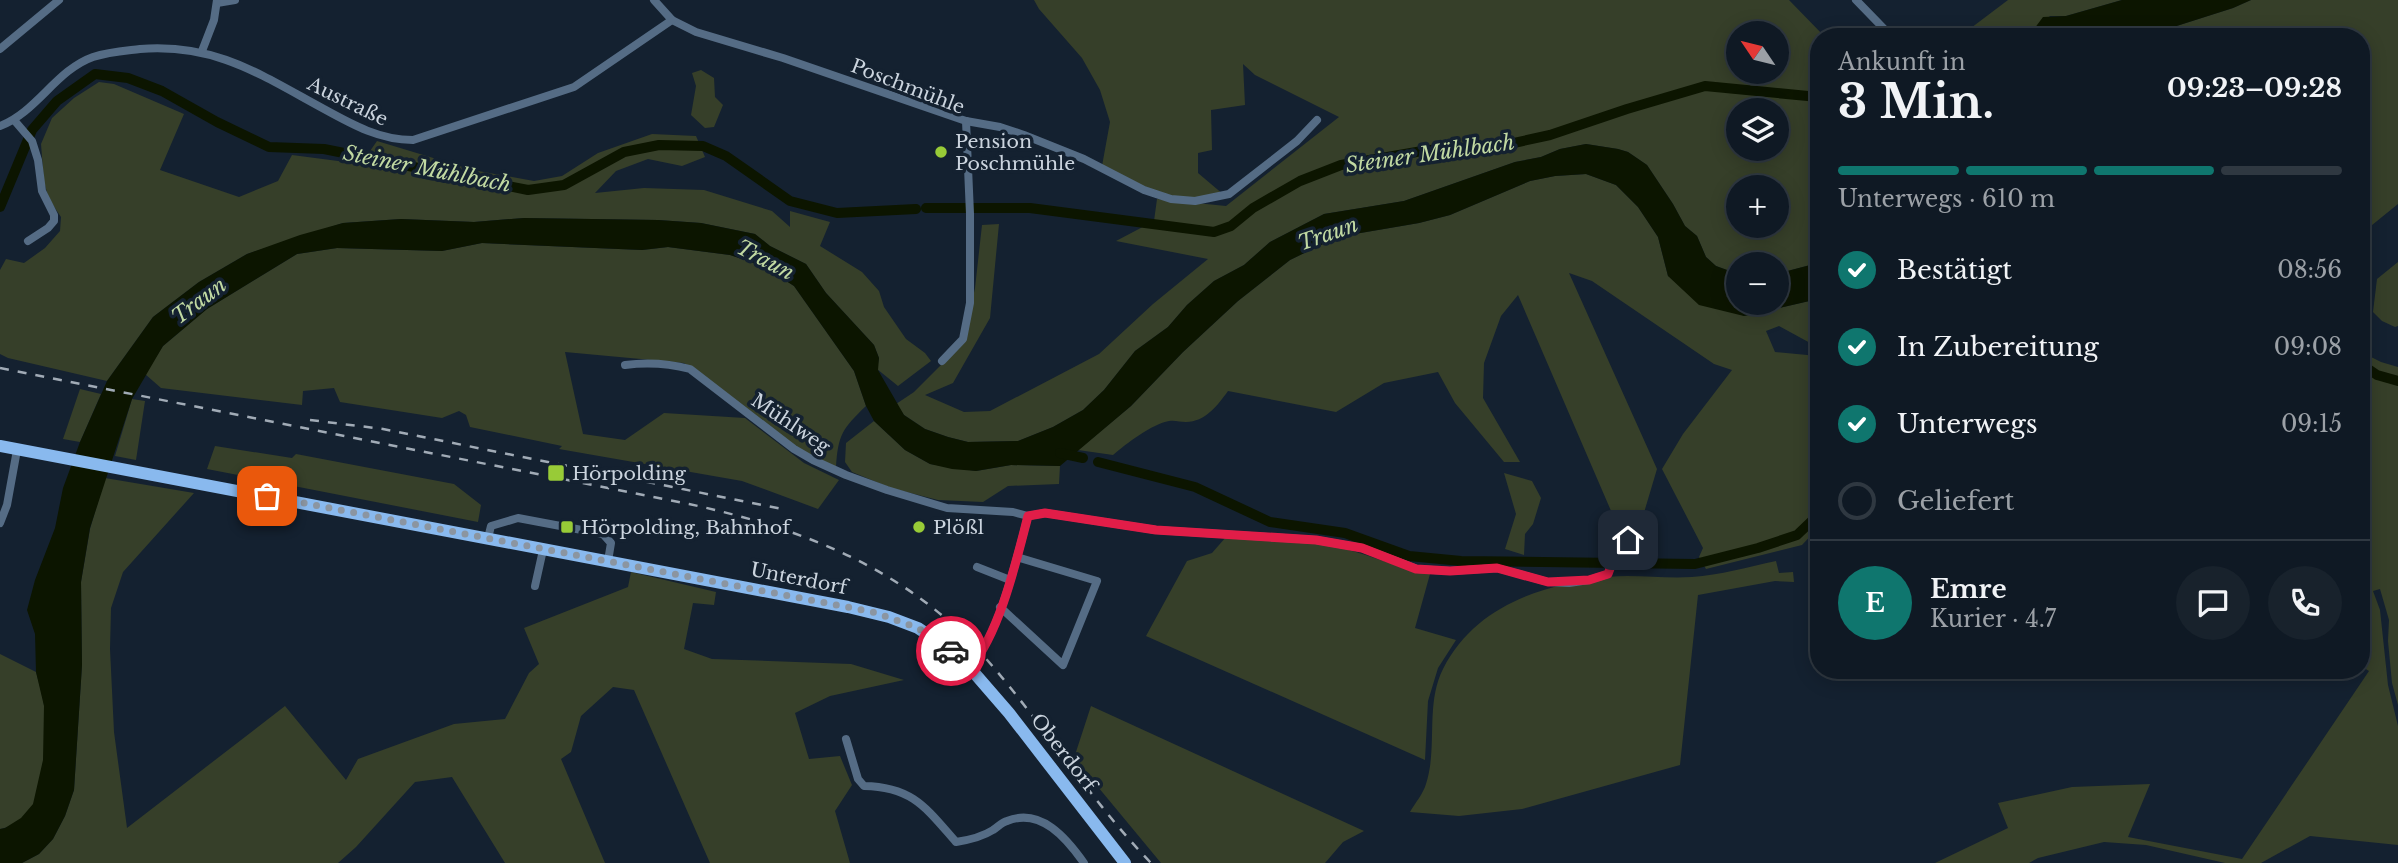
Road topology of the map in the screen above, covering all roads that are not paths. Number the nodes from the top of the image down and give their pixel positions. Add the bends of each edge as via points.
1 (59, 0) edge
2 (235, 0) edge
3 (654, 0) edge
4 (1856, 0) edge
5 (217, 2) edge
6 (672, 20) junction
7 (1883, 28) edge
8 (0, 49) edge
9 (202, 51) junction
10 (14, 120) junction
11 (1317, 120) dead end
12 (966, 121) junction
13 (0, 125) edge
14 (28, 241) dead end
15 (942, 361) dead end
16 (625, 365) dead end
17 (0, 446) edge
18 (16, 450) junction
19 (1028, 516) junction
20 (1645, 518) dead end
21 (0, 523) edge
22 (488, 538) junction
23 (543, 550) junction
24 (1017, 557) junction
25 (608, 561) junction
26 (977, 567) dead end
27 (1010, 580) junction
28 (535, 586) dead end
29 (1000, 607) junction
30 (970, 668) junction
31 (846, 739) dead end
32 (1084, 863) edge
33 (1125, 863) edge

1 - 8 street
2 - 5 street
3 - 6 street, Poschmühle
4 - 7 street
5 - 9 street
6 - 9 street, Austraße via 574,87 413,140 394,140 355,126 250,69
6 - 12 street, Poschmühle via 722,41
9 - 10 street, Austraße via 160,48 91,58 64,75
10 - 13 street, Austraße
10 - 14 street via 32,141 42,191 54,215 48,228
11 - 12 street via 1229,194 1195,201 1144,190 1052,146 1000,127
12 - 15 street, Poschmühle via 970,303 963,339
16 - 19 street, Mühlweg via 668,363 690,369 794,449 870,485 947,508
17 - 18 main road, Unterdorf
18 - 21 street
18 - 22 main road, Unterdorf
19 - 20 street, Mühlweg via 1045,513 1156,530 1316,540 1362,548 1416,569 1497,568 1548,582 1608,574 1614,558
19 - 24 street
22 - 23 main road, Unterdorf
22 - 25 street via 491,526 518,518 586,530 603,534 611,543
23 - 25 main road, Unterdorf
23 - 28 street
24 - 27 street
24 - 29 street via 1097,581 1063,665
25 - 30 main road, Unterdorf via 873,612 918,628
26 - 27 street
27 - 29 street
29 - 30 street
30 - 33 main road, Oberdorf
31 - 32 street via 864,786 897,790 919,800 956,842 984,835 1006,821 1031,819 1059,832

